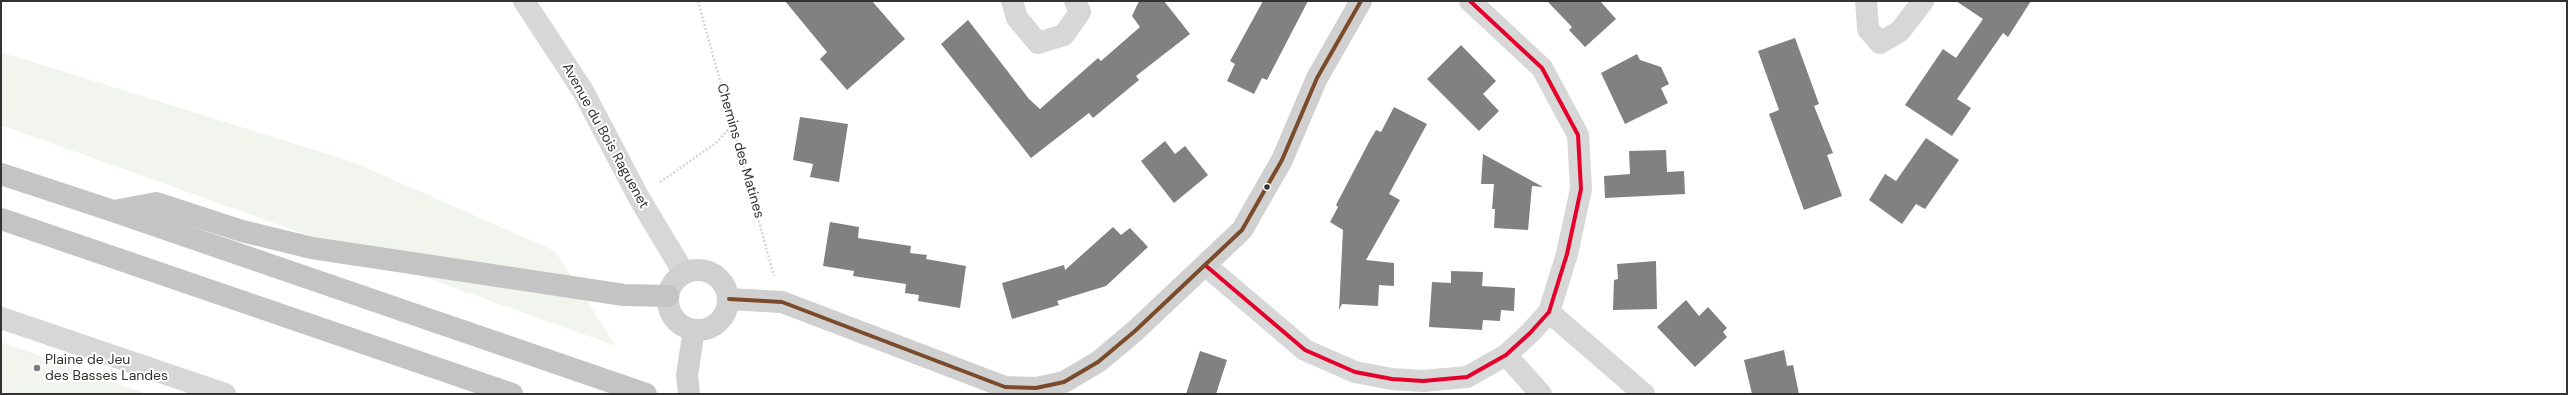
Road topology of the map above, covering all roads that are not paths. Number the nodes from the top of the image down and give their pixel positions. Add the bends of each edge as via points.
1 (524, 1) edge
2 (1012, 1) edge
3 (1075, 1) edge
4 (1361, 1) edge
5 (1470, 1) edge
6 (1866, 1) edge
7 (1923, 1) edge
8 (1, 174) edge
9 (113, 211) junction
10 (1, 220) edge
11 (1205, 264) junction
12 (684, 273) junction
13 (668, 296) junction
14 (728, 299) junction
15 (1549, 312) junction
16 (1, 318) edge
17 (694, 330) junction
18 (1506, 355) junction
19 (640, 392) edge
20 (224, 394) edge
21 (512, 394) edge
22 (689, 394) edge
23 (1541, 394) edge
24 (1644, 394) edge

1 - 12 street, Avenue du Bois Raguenet via 583,91 639,198
2 - 3 street via 1017,18 1038,43 1064,35 1080,12
4 - 11 street via 1317,78 1282,160 1242,230
5 - 15 street via 1542,68 1578,135 1581,189 1567,254
6 - 7 street via 1868,29 1880,43 1900,30
8 - 9 highway
9 - 13 highway via 156,203 242,231 312,248 624,295
9 - 19 highway
10 - 21 highway
11 - 14 street via 1098,362 1064,382 1036,388 1005,386 782,302
11 - 18 street via 1305,350 1355,372 1392,379 1423,381 1467,377
12 - 13 street via 671,287
12 - 14 street via 699,270 714,274 727,289
13 - 17 street via 671,315 681,325
14 - 17 street via 722,319 704,330
15 - 18 street
15 - 24 street
16 - 20 street
17 - 22 street via 687,375
18 - 23 street

